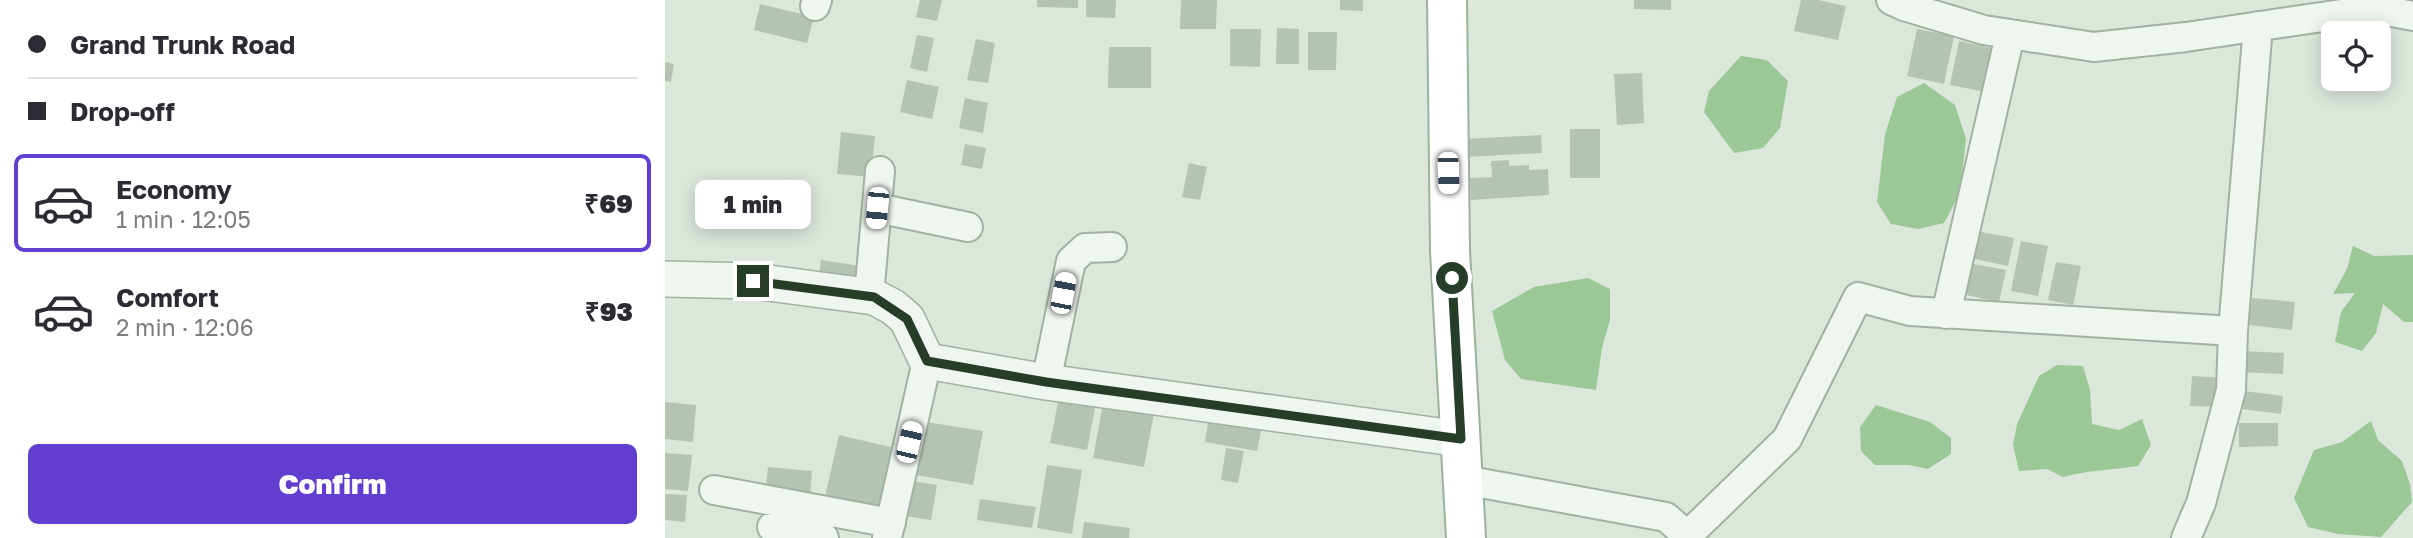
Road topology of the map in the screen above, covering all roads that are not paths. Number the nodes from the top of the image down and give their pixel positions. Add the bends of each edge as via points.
1 (1447, 0) edge
2 (1900, 2) edge
3 (2293, 11) edge
4 (2413, 16) edge
5 (2258, 26) junction
6 (2010, 35) junction
7 (880, 171) dead end
8 (877, 208) junction
9 (968, 228) dead end
10 (1112, 247) dead end
11 (665, 279) edge
12 (869, 296) junction
13 (1946, 314) junction
14 (2233, 331) junction
15 (927, 361) junction
16 (1046, 382) junction
17 (1461, 439) junction
18 (1464, 480) junction
19 (714, 489) dead end
20 (772, 527) dead end
21 (889, 530) edge
22 (1688, 537) edge
23 (824, 538) edge
24 (1466, 538) edge
25 (2186, 538) edge

1 - 17 main road via 1450,251
2 - 6 street
3 - 4 street via 2376,9
3 - 5 street
5 - 6 street via 2094,47
5 - 14 street
6 - 13 street
7 - 8 street
8 - 9 street
8 - 12 street
10 - 16 street via 1085,248 1071,261
11 - 12 street via 753,281
12 - 15 street via 907,319
13 - 14 street
13 - 22 street via 1910,311 1858,297 1787,439
14 - 25 street via 2231,390 2201,503
15 - 16 street
15 - 21 street
16 - 17 street
17 - 18 main road
18 - 22 street via 1666,517
18 - 24 main road
19 - 21 street
20 - 23 street

